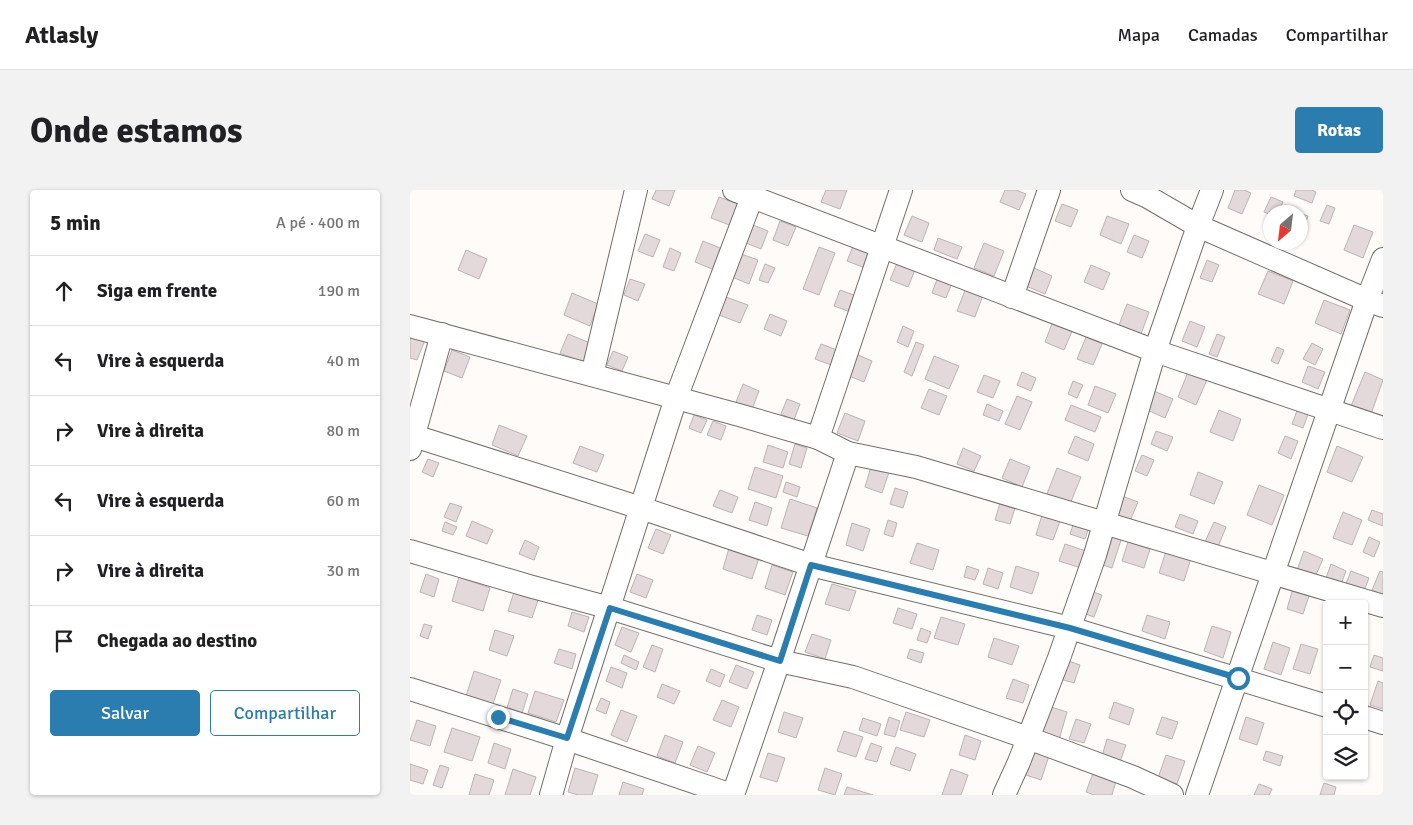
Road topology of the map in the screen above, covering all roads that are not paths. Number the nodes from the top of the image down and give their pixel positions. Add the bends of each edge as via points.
1 (636, 190) edge
2 (901, 190) edge
3 (1049, 190) edge
4 (1132, 190) edge
5 (1212, 190) edge
6 (747, 192) edge
7 (1198, 226) junction
8 (882, 247) junction
9 (1383, 259) edge
10 (1012, 297) junction
11 (1375, 303) edge
12 (410, 326) edge
13 (442, 334) junction
14 (1154, 351) junction
15 (592, 375) junction
16 (676, 398) junction
17 (1329, 411) junction
18 (1383, 428) edge
19 (818, 438) junction
20 (412, 442) edge
21 (848, 453) junction
22 (642, 508) junction
23 (1104, 523) junction
24 (410, 550) edge
25 (811, 565) junction
26 (1274, 573) junction
27 (1383, 606) edge
28 (610, 608) junction
29 (1070, 628) junction
30 (780, 661) junction
31 (1238, 678) junction
32 (410, 689) edge
33 (1323, 705) edge
34 (1368, 718) edge
35 (1383, 723) edge
36 (567, 738) junction
37 (1028, 738) junction
38 (551, 795) edge
39 (733, 795) edge
40 (1004, 795) edge
41 (1172, 795) edge
42 (1197, 795) edge

1 - 15 street
2 - 8 street
3 - 10 street
4 - 7 street
5 - 7 street
6 - 8 street
6 - 16 street
7 - 11 street
7 - 14 street
8 - 10 street
8 - 19 street
9 - 11 street
10 - 14 street
11 - 17 street
12 - 13 street
13 - 15 street
13 - 20 street
14 - 17 street
14 - 23 street
15 - 16 street
16 - 19 street
16 - 22 street
17 - 18 street
17 - 26 street
19 - 21 street
20 - 22 street
21 - 23 street via 916,467
21 - 25 street
22 - 25 street
22 - 28 street
23 - 26 street
23 - 29 street
24 - 28 street
25 - 29 street
25 - 30 street
26 - 27 street
26 - 31 street
28 - 30 street
28 - 36 street
29 - 31 street
29 - 37 street
30 - 37 street via 853,677
30 - 39 street
31 - 33 street
31 - 42 street
32 - 36 street
34 - 35 street
36 - 38 street
36 - 39 street
37 - 40 street
37 - 41 street

